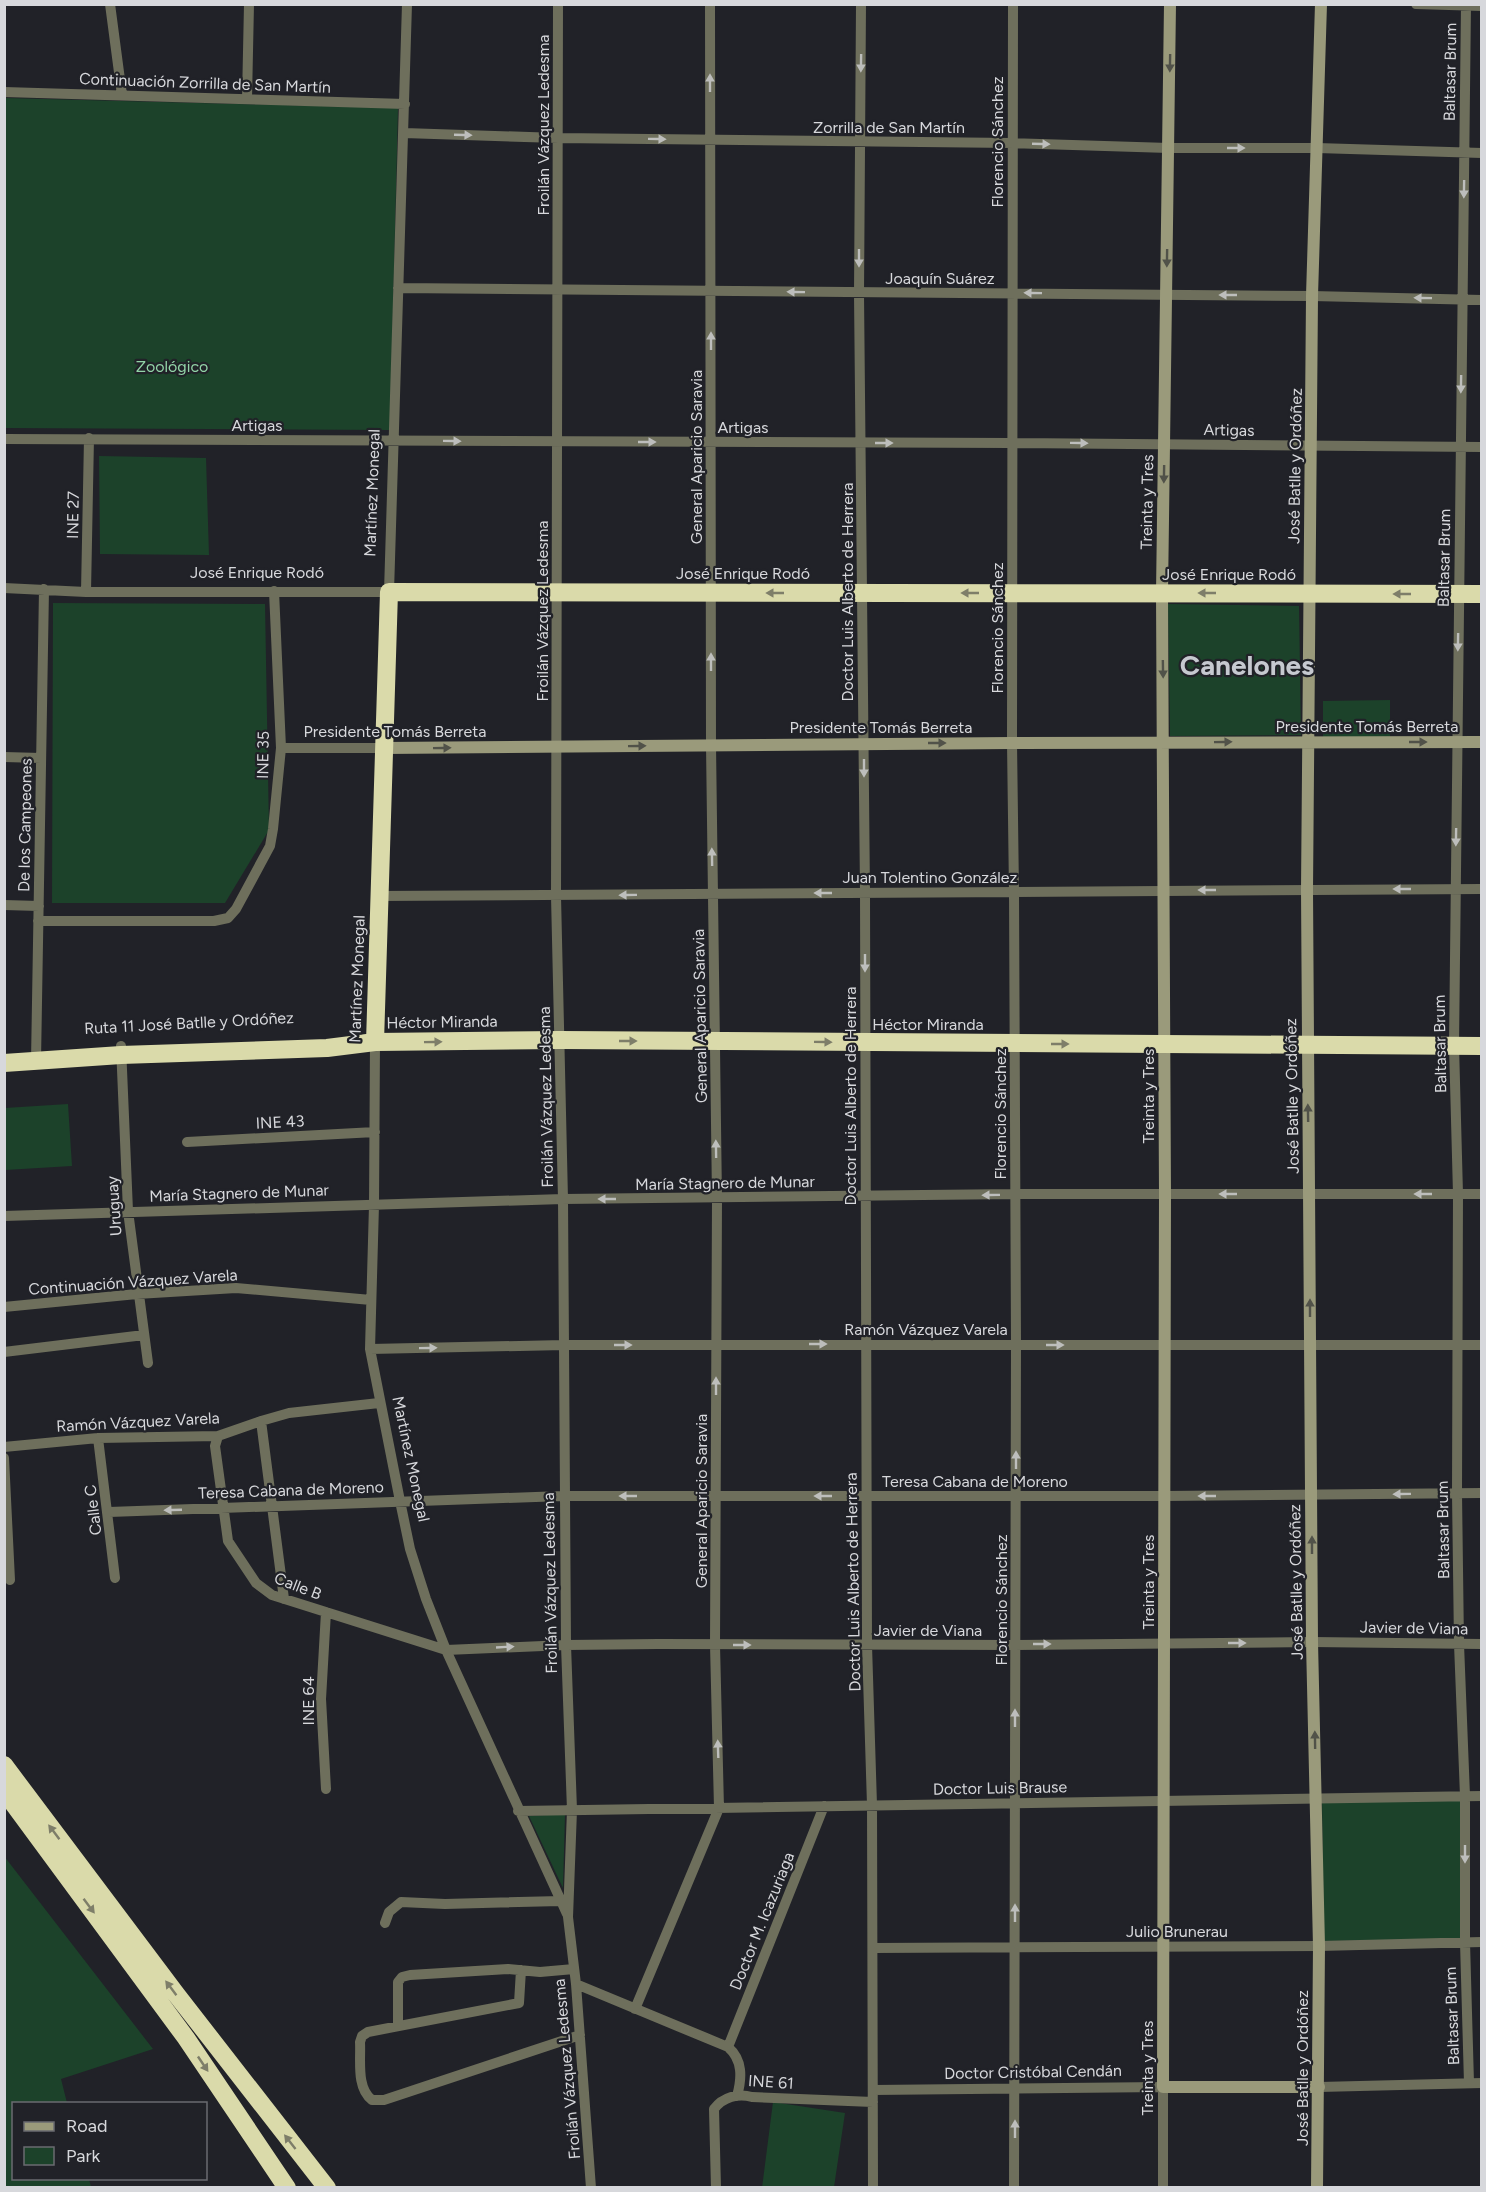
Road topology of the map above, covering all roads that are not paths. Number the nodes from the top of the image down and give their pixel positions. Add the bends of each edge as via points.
1 (110, 4) edge
2 (249, 4) edge
3 (407, 4) edge
4 (558, 4) edge
5 (710, 4) edge
6 (861, 4) edge
7 (1013, 4) edge
8 (1170, 4) edge
9 (1321, 4) edge
10 (1416, 4) edge
11 (1466, 5) edge
12 (1482, 6) edge
13 (4, 92) edge
14 (122, 95) junction
15 (247, 99) junction
16 (405, 104) junction
17 (404, 133) junction
18 (558, 138) junction
19 (710, 140) junction
20 (860, 142) junction
21 (1012, 143) junction
22 (1169, 148) junction
23 (1317, 148) junction
24 (1464, 152) junction
25 (1482, 153) edge
26 (398, 288) junction
27 (558, 290) junction
28 (711, 291) junction
29 (1012, 293) junction
30 (859, 294) junction
31 (1167, 295) junction
32 (1312, 296) junction
33 (1463, 299) junction
34 (1482, 300) edge
35 (89, 438) junction
36 (4, 439) edge
37 (393, 440) junction
38 (710, 441) junction
39 (557, 442) junction
40 (861, 443) junction
41 (1011, 443) junction
42 (1164, 444) junction
43 (1312, 445) junction
44 (1460, 447) junction
45 (1482, 447) edge
46 (4, 588) edge
47 (44, 589) junction
48 (274, 591) junction
49 (86, 592) junction
50 (389, 592) junction
51 (711, 592) junction
52 (1012, 592) junction
53 (556, 593) junction
54 (862, 593) junction
55 (1162, 593) junction
56 (1310, 593) junction
57 (1459, 594) junction
58 (1482, 594) edge
59 (1457, 742) junction
60 (1482, 742) edge
61 (1012, 743) junction
62 (1164, 743) junction
63 (1309, 743) junction
64 (863, 744) junction
65 (711, 745) junction
66 (557, 747) junction
67 (281, 748) junction
68 (383, 748) junction
69 (4, 757) edge
70 (41, 758) junction
71 (1455, 889) junction
72 (1482, 889) edge
73 (1307, 890) junction
74 (1163, 891) junction
75 (1014, 892) junction
76 (713, 893) junction
77 (865, 893) junction
78 (379, 896) junction
79 (556, 896) junction
80 (4, 905) edge
81 (39, 906) junction
82 (38, 921) junction
83 (375, 1038) junction
84 (560, 1041) junction
85 (715, 1041) junction
86 (865, 1043) junction
87 (1016, 1044) junction
88 (1164, 1044) junction
89 (1307, 1045) junction
90 (1454, 1046) junction
91 (1482, 1046) edge
92 (121, 1051) junction
93 (4, 1052) edge
94 (36, 1056) junction
95 (4, 1063) edge
96 (375, 1132) junction
97 (187, 1142) dead end
98 (1015, 1194) junction
99 (1165, 1194) junction
100 (1310, 1194) junction
101 (1458, 1194) junction
102 (1482, 1194) edge
103 (864, 1196) junction
104 (563, 1199) junction
105 (717, 1199) junction
106 (374, 1204) junction
107 (128, 1211) junction
108 (4, 1216) edge
109 (138, 1294) junction
110 (371, 1300) junction
111 (4, 1307) edge
112 (144, 1335) junction
113 (866, 1344) junction
114 (1165, 1344) junction
115 (1310, 1344) junction
116 (564, 1345) junction
117 (717, 1345) junction
118 (1016, 1345) junction
119 (1459, 1345) junction
120 (1482, 1345) edge
121 (370, 1349) junction
122 (4, 1352) edge
123 (148, 1363) dead end
124 (379, 1403) junction
125 (261, 1420) junction
126 (218, 1436) junction
127 (99, 1438) junction
128 (4, 1447) edge
129 (4, 1458) edge
130 (1457, 1493) junction
131 (1482, 1493) edge
132 (1016, 1495) junction
133 (1311, 1495) junction
134 (563, 1496) junction
135 (716, 1496) junction
136 (867, 1496) junction
137 (1165, 1496) junction
138 (400, 1501) junction
139 (272, 1506) junction
140 (223, 1508) junction
141 (109, 1512) junction
142 (115, 1578) dead end
143 (10, 1580) dead end
144 (284, 1599) junction
145 (326, 1612) junction
146 (1312, 1642) junction
147 (1164, 1644) junction
148 (1459, 1644) junction
149 (1482, 1644) edge
150 (566, 1645) junction
151 (715, 1645) junction
152 (867, 1645) junction
153 (1016, 1645) junction
154 (447, 1650) junction
155 (4, 1765) edge
156 (326, 1789) dead end
157 (4, 1791) edge
158 (1466, 1796) junction
159 (1482, 1796) edge
160 (1316, 1798) junction
161 (1164, 1800) junction
162 (1015, 1802) junction
163 (872, 1805) junction
164 (824, 1806) junction
165 (719, 1808) junction
166 (572, 1810) junction
167 (518, 1811) junction
168 (561, 1901) junction
169 (568, 1917) junction
170 (386, 1923) dead end
171 (1465, 1942) junction
172 (1482, 1942) edge
173 (1164, 1946) junction
174 (1319, 1946) junction
175 (1015, 1947) junction
176 (873, 1948) junction
177 (574, 1969) junction
178 (521, 1970) junction
179 (576, 1984) junction
180 (635, 2009) junction
181 (398, 2025) junction
182 (580, 2035) junction
183 (728, 2047) junction
184 (1469, 2083) junction
185 (1482, 2083) edge
186 (1163, 2087) junction
187 (1319, 2087) junction
188 (1015, 2089) junction
189 (873, 2090) junction
190 (737, 2096) junction
191 (873, 2102) junction
192 (287, 2187) edge
193 (327, 2187) edge
194 (591, 2187) edge
195 (716, 2187) edge
196 (873, 2187) edge
197 (1014, 2187) edge
198 (1163, 2187) edge
199 (1317, 2187) edge

1 - 14 street
2 - 15 street
3 - 16 street, Martínez Monegal
4 - 18 street, Froilán Vázquez Ledesma
19 -> 5 street, General Aparicio Saravia
6 -> 20 street, Doctor Luis Alberto de Herrera
7 - 21 street, Florencio Sánchez
8 -> 22 street, Treinta y Tres
9 - 23 street, José Batlle y Ordóñez
10 - 11 street
11 - 12 street
11 - 24 street, Baltasar Brum
13 - 14 street, Continuación Zorrilla de San Martín
14 - 15 street, Continuación Zorrilla de San Martín
15 - 16 street, Continuación Zorrilla de San Martín
16 - 17 street, Martínez Monegal
17 -> 18 street, Zorrilla de San Martín
17 - 26 street, Martínez Monegal
18 -> 19 street, Zorrilla de San Martín
18 - 27 street, Froilán Vázquez Ledesma
19 - 20 street, Zorrilla de San Martín
19 - 28 street, General Aparicio Saravia
20 - 21 street, Zorrilla de San Martín
20 -> 30 street, Doctor Luis Alberto de Herrera
21 -> 22 street, Zorrilla de San Martín
21 - 29 street, Florencio Sánchez
22 -> 23 street, Zorrilla de San Martín
22 -> 31 street, Treinta y Tres
23 - 24 street, Zorrilla de San Martín
23 - 32 street, José Batlle y Ordóñez
24 - 25 street, Zorrilla de San Martín
24 -> 33 street, Baltasar Brum
26 - 27 street, Joaquín Suárez
26 - 37 street, Martínez Monegal
27 - 28 street, Joaquín Suárez
27 - 39 street, Froilán Vázquez Ledesma
30 -> 28 street, Joaquín Suárez
38 -> 28 street, General Aparicio Saravia
29 - 30 street, Joaquín Suárez
31 -> 29 street, Joaquín Suárez
29 - 41 street, Florencio Sánchez
30 - 40 street, Doctor Luis Alberto de Herrera
32 -> 31 street, Joaquín Suárez
31 - 42 street, Treinta y Tres
33 -> 32 street, Joaquín Suárez
32 - 43 street, José Batlle y Ordóñez
33 - 34 street, Joaquín Suárez
33 -> 44 street, Baltasar Brum
35 - 36 street, Artigas
35 - 37 street, Artigas
35 - 49 street, INE 27
37 -> 39 street, Artigas
37 - 50 street, Martínez Monegal
39 -> 38 street, Artigas
38 - 40 street, Artigas
38 - 51 street, General Aparicio Saravia
39 - 53 street, Froilán Vázquez Ledesma
40 -> 41 street, Artigas
40 - 54 street, Doctor Luis Alberto de Herrera
41 -> 42 street, Artigas
41 - 52 street, Florencio Sánchez
42 - 43 street, Artigas
42 -> 55 street, Treinta y Tres
43 - 44 street, Artigas
43 - 56 street, José Batlle y Ordóñez
44 - 45 street, Artigas
44 - 57 street, Baltasar Brum
46 - 47 street, José Enrique Rodó
47 - 49 street, José Enrique Rodó
47 - 70 street, De los Campeones
48 - 49 street, José Enrique Rodó
48 - 50 street, José Enrique Rodó
48 - 67 street, INE 35
50 - 53 highway, José Enrique Rodó
50 - 68 highway, Martínez Monegal
51 - 53 highway, José Enrique Rodó
54 -> 51 highway, José Enrique Rodó
65 -> 51 street, General Aparicio Saravia
52 -> 54 highway, José Enrique Rodó
52 - 55 highway, José Enrique Rodó
52 - 61 street, Florencio Sánchez
53 - 66 street, Froilán Vázquez Ledesma
54 - 64 street, Doctor Luis Alberto de Herrera
56 -> 55 highway, José Enrique Rodó
55 -> 62 street, Treinta y Tres
57 -> 56 highway, José Enrique Rodó
56 - 63 street, José Batlle y Ordóñez
57 - 58 highway, José Enrique Rodó
57 -> 59 street, Baltasar Brum
59 - 60 street, Presidente Tomás Berreta
63 -> 59 street, Presidente Tomás Berreta
59 -> 71 street, Baltasar Brum
61 - 62 street, Presidente Tomás Berreta
64 -> 61 street, Presidente Tomás Berreta
61 - 75 street, Florencio Sánchez
62 -> 63 street, Presidente Tomás Berreta
62 - 74 street, Treinta y Tres
63 - 73 street, José Batlle y Ordóñez
64 - 65 street, Presidente Tomás Berreta
64 -> 77 street, Doctor Luis Alberto de Herrera
66 -> 65 street, Presidente Tomás Berreta
76 -> 65 street, General Aparicio Saravia
68 -> 66 street, Presidente Tomás Berreta
66 - 79 street, Froilán Vázquez Ledesma
67 - 68 street, Presidente Tomás Berreta
67 - 82 street, INE 35 via 270,846 228,918
68 - 78 highway, Martínez Monegal
69 - 70 street
70 - 81 street, De los Campeones
71 - 72 street, Juan Tolentino González
71 -> 73 street, Juan Tolentino González
71 - 90 street, Baltasar Brum
73 -> 74 street, Juan Tolentino González
73 - 89 street, José Batlle y Ordóñez
74 - 75 street, Juan Tolentino González
74 - 88 street, Treinta y Tres
75 - 77 street, Juan Tolentino González
75 - 87 street, Florencio Sánchez
77 -> 76 street, Juan Tolentino González
76 -> 79 street, Juan Tolentino González
76 - 85 street, General Aparicio Saravia
77 -> 86 street, Doctor Luis Alberto de Herrera
78 - 79 street, Juan Tolentino González
78 - 83 highway, Martínez Monegal
79 - 84 street, Froilán Vázquez Ledesma
80 - 81 street
81 - 82 street, De los Campeones
82 - 94 street, De los Campeones
83 -> 84 highway, Héctor Miranda
83 - 92 highway, Ruta 11 José Batlle y Ordóñez via 327,1048
83 - 96 street, Martínez Monegal
84 -> 85 highway, Héctor Miranda
84 - 104 street, Froilán Vázquez Ledesma
85 -> 86 highway, Héctor Miranda
105 -> 85 street, General Aparicio Saravia
86 - 87 highway, Héctor Miranda
86 - 103 street, Doctor Luis Alberto de Herrera
87 -> 88 highway, Héctor Miranda
87 - 98 street, Florencio Sánchez
88 - 89 highway, Héctor Miranda
88 - 99 street, Treinta y Tres
89 - 90 highway, Héctor Miranda
100 -> 89 street, José Batlle y Ordóñez
90 - 91 highway, Héctor Miranda
90 - 101 street, Baltasar Brum
92 - 94 highway, Ruta 11 José Batlle y Ordóñez
92 - 107 street, Uruguay
93 - 94 highway, Ruta 11 José Batlle y Ordóñez
94 - 95 highway, Ruta 11 José Batlle y Ordóñez
96 - 97 street, INE 43
96 - 106 street, Martínez Monegal
98 - 99 street, María Stagnero de Munar
98 -> 103 street, María Stagnero de Munar
98 - 118 street, Florencio Sánchez
100 -> 99 street, María Stagnero de Munar
99 - 114 street, Treinta y Tres
101 -> 100 street, María Stagnero de Munar
115 -> 100 street, José Batlle y Ordóñez
101 - 102 street, María Stagnero de Munar
101 - 119 street, Baltasar Brum
103 - 105 street, María Stagnero de Munar
103 - 113 street, Doctor Luis Alberto de Herrera
105 -> 104 street, María Stagnero de Munar
104 - 106 street, María Stagnero de Munar
104 - 116 street, Froilán Vázquez Ledesma
105 - 117 street, General Aparicio Saravia
106 - 107 street, María Stagnero de Munar
106 - 110 street, Martínez Monegal
107 - 108 street, María Stagnero de Munar
107 - 109 street, Uruguay
109 - 110 street, Continuación Vázquez Varela via 236,1288
109 - 111 street, Continuación Vázquez Varela
109 - 112 street, Uruguay
110 - 121 street, Martínez Monegal
112 - 122 street
112 - 123 street, Uruguay
117 -> 113 street, Ramón Vázquez Varela
113 - 118 street, Ramón Vázquez Varela
113 - 136 street, Doctor Luis Alberto de Herrera
114 - 115 street, Ramón Vázquez Varela
118 -> 114 street, Ramón Vázquez Varela
114 - 137 street, Treinta y Tres
115 - 119 street, Ramón Vázquez Varela
115 - 133 street, José Batlle y Ordóñez
116 -> 117 street, Ramón Vázquez Varela
121 -> 116 street, Ramón Vázquez Varela
116 - 134 street, Froilán Vázquez Ledesma
135 -> 117 street, General Aparicio Saravia
132 -> 118 street, Florencio Sánchez
119 - 120 street, Ramón Vázquez Varela
119 - 130 street, Baltasar Brum
121 - 124 street, Martínez Monegal
124 - 125 street, Ramón Vázquez Varela
124 - 138 street, Martínez Monegal
125 - 126 street, Ramón Vázquez Varela
125 - 139 street
126 - 127 street, Ramón Vázquez Varela
126 - 140 street, Calle B via 215,1446
127 - 128 street, Ramón Vázquez Varela
127 - 141 street, Calle C
129 - 143 street
130 - 131 street, Teresa Cabana de Moreno
130 -> 133 street, Teresa Cabana de Moreno
130 - 148 street, Baltasar Brum
132 - 136 street, Teresa Cabana de Moreno
132 - 137 street, Teresa Cabana de Moreno
132 - 153 street, Florencio Sánchez
133 -> 137 street, Teresa Cabana de Moreno
146 -> 133 street, José Batlle y Ordóñez
135 -> 134 street, Teresa Cabana de Moreno
134 - 138 street, Teresa Cabana de Moreno
134 - 150 street, Froilán Vázquez Ledesma
136 -> 135 street, Teresa Cabana de Moreno
135 - 151 street, General Aparicio Saravia
136 - 152 street, Doctor Luis Alberto de Herrera
137 - 147 street, Treinta y Tres
138 - 139 street, Teresa Cabana de Moreno
138 - 154 street, Martínez Monegal via 410,1549
139 - 140 street, Teresa Cabana de Moreno
139 - 144 street
140 -> 141 street, Teresa Cabana de Moreno
140 - 144 street, Calle B via 228,1541 246,1570 256,1583
141 - 142 street, Calle C
144 - 145 street, Calle B
145 - 154 street, Calle B
145 - 156 street, INE 64 via 321,1699
147 -> 146 street, Javier de Viana
146 - 148 street, Javier de Viana
160 -> 146 street, José Batlle y Ordóñez
153 -> 147 street, Javier de Viana
147 - 161 street, Treinta y Tres
148 - 149 street, Javier de Viana
148 - 158 street, Baltasar Brum
150 - 151 street, Javier de Viana
154 -> 150 street, Javier de Viana
150 - 166 street, Froilán Vázquez Ledesma
151 -> 152 street, Javier de Viana
165 -> 151 street, General Aparicio Saravia
152 - 153 street, Javier de Viana
152 - 163 street, Doctor Luis Alberto de Herrera
162 -> 153 street, Florencio Sánchez
154 - 167 street, Martínez Monegal
193 -> 155 highway
157 -> 192 highway via 186,2038
158 - 159 street, Doctor Luis Brause
158 - 160 street, Doctor Luis Brause
158 -> 171 street, Baltasar Brum
160 - 161 street, Doctor Luis Brause
160 - 174 street, José Batlle y Ordóñez
161 - 162 street, Doctor Luis Brause
161 - 173 street, Treinta y Tres
162 - 163 street, Doctor Luis Brause
175 -> 162 street, Florencio Sánchez
163 - 164 street, Doctor Luis Brause
163 - 176 street, Doctor Luis Alberto de Herrera
164 - 165 street, Doctor Luis Brause
164 - 183 street, Doctor M. Icazuriaga
165 - 166 street, Doctor Luis Brause
165 - 180 street, General Aparicio Saravia
166 - 167 street, Doctor Luis Brause
166 - 169 street, Froilán Vázquez Ledesma
167 - 168 street, Martínez Monegal
168 - 169 street, Martínez Monegal
168 - 170 street via 401,1902 388,1912
169 - 177 street, Froilán Vázquez Ledesma
171 - 172 street, Julio Brunerau
171 - 174 street, Julio Brunerau
171 - 184 street, Baltasar Brum
173 - 174 street, Julio Brunerau
173 - 175 street, Julio Brunerau
173 - 186 street, Treinta y Tres
174 - 187 street, José Batlle y Ordóñez
175 - 176 street, Julio Brunerau
175 - 188 street, Florencio Sánchez
176 - 189 street, Doctor Luis Alberto de Herrera
177 - 178 street
177 - 179 street, Froilán Vázquez Ledesma
178 - 181 street via 519,2003
178 - 181 street via 402,1977 398,1982
179 - 180 street
179 - 182 street, Froilán Vázquez Ledesma
180 - 183 street
181 - 182 street via 362,2036 362,2086 372,2100 384,2100
182 - 194 street, Froilán Vázquez Ledesma
183 - 190 street via 739,2063
184 - 185 street, Doctor Cristóbal Cendán
184 - 187 street, Doctor Cristóbal Cendán
186 - 187 street, Doctor Cristóbal Cendán
186 - 188 street, Doctor Cristóbal Cendán
186 - 198 street, Treinta y Tres
187 - 199 street, José Batlle y Ordóñez
188 - 189 street, Doctor Cristóbal Cendán
197 -> 188 street, Florencio Sánchez
189 - 191 street, Doctor Luis Alberto de Herrera
190 - 191 street, INE 61
190 - 195 street, INE 61 via 723,2100 714,2109
191 - 196 street, Doctor Luis Alberto de Herrera

